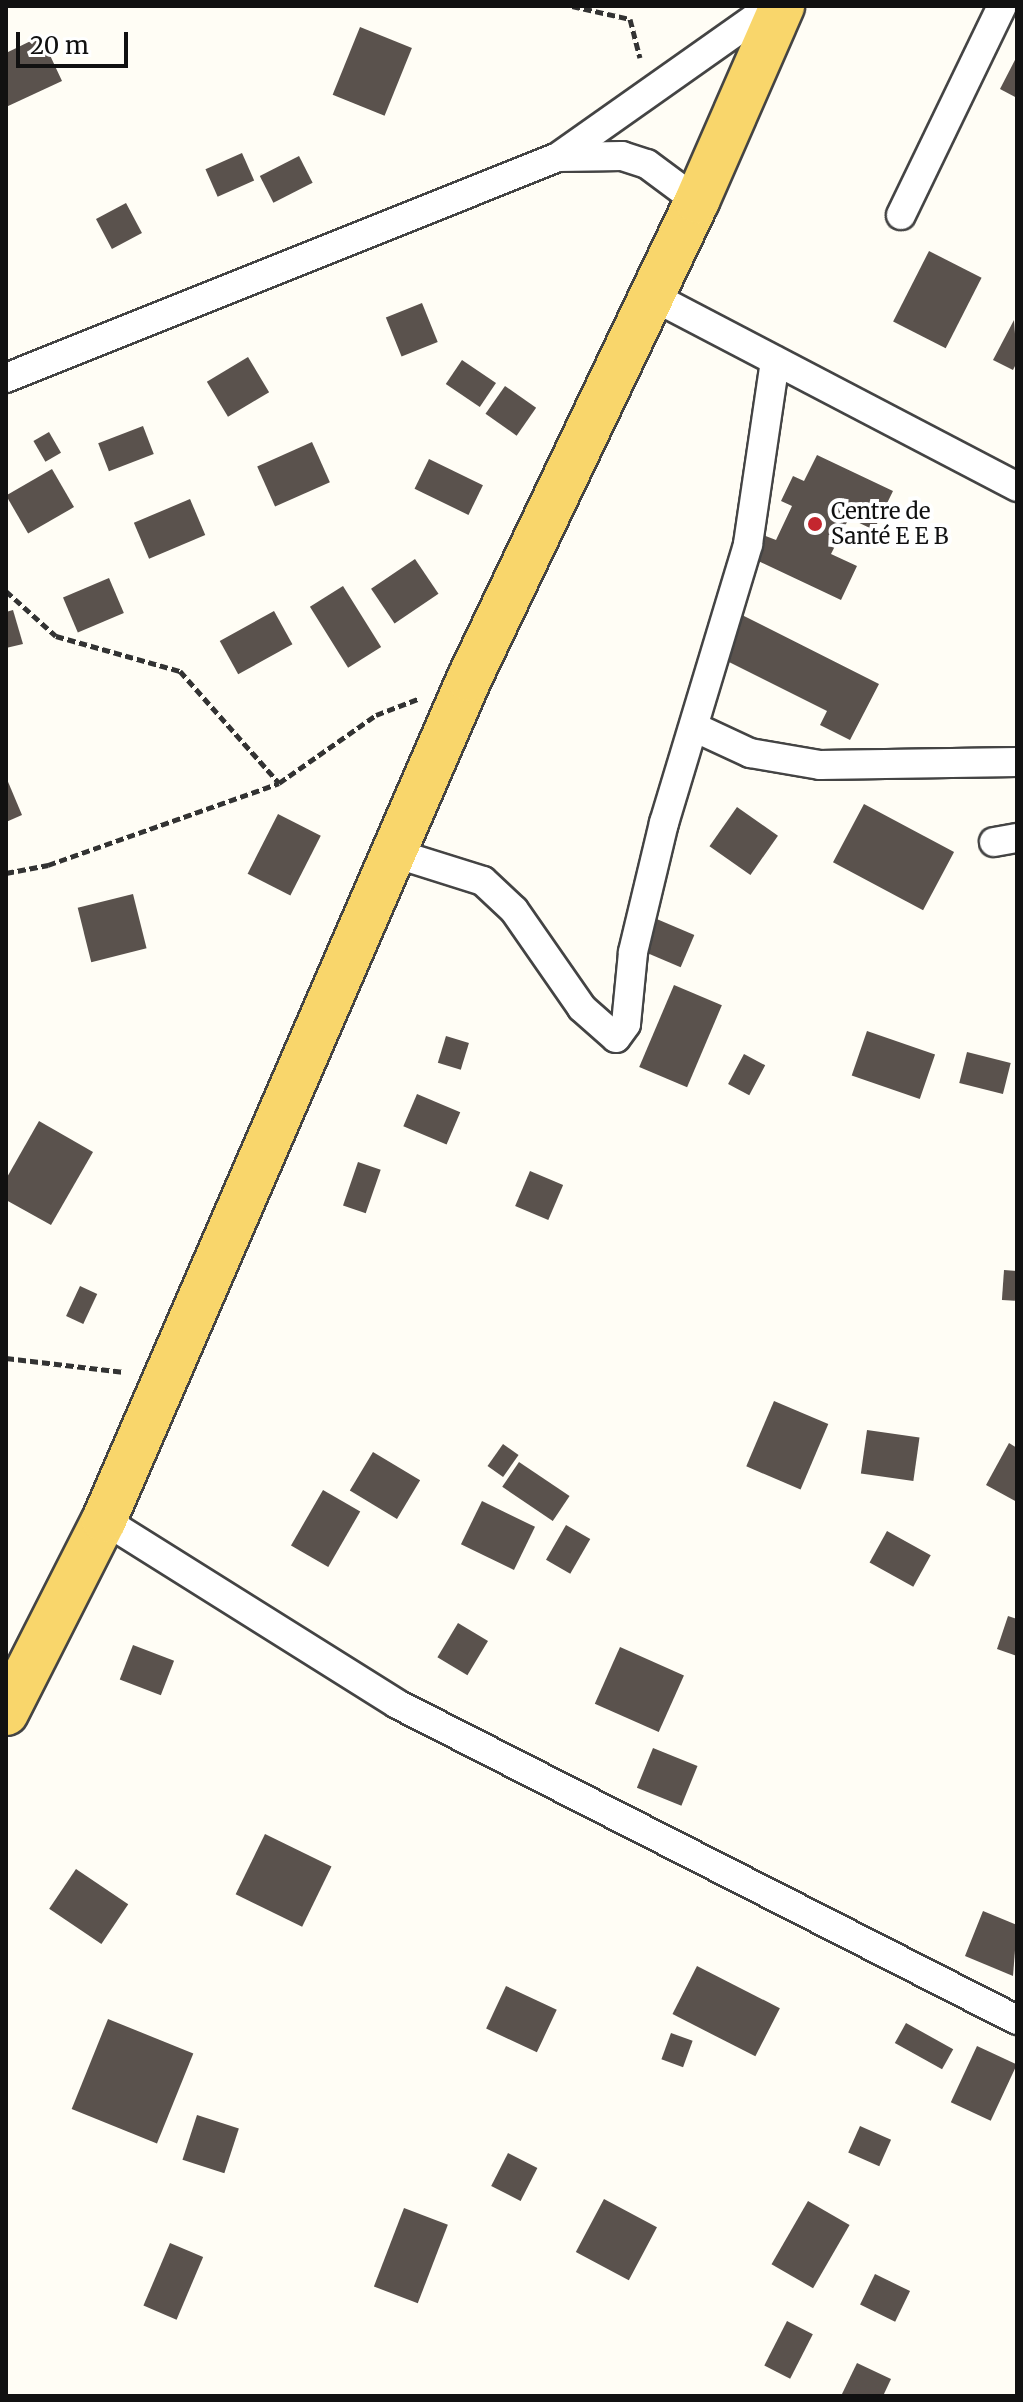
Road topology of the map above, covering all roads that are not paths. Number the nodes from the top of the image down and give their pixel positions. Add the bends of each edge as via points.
1 (772, 6) edge
2 (782, 6) edge
3 (1002, 6) edge
4 (558, 157) junction
5 (697, 201) junction
6 (901, 215) dead end
7 (652, 296) junction
8 (775, 361) junction
9 (6, 378) edge
10 (1017, 487) edge
11 (694, 727) junction
12 (1017, 762) edge
13 (394, 853) junction
14 (104, 1520) junction
15 (6, 1713) edge
16 (1017, 2020) edge

1 - 4 street
2 - 5 main road
3 - 6 street
4 - 5 street via 622,156 647,164
4 - 9 street
5 - 7 main road
7 - 8 street
7 - 13 main road via 469,679
8 - 10 street
8 - 11 street via 748,544
11 - 12 street via 750,753 820,765
11 - 13 street via 633,952 626,1024 616,1038 582,1008 514,910 483,881
13 - 14 main road
14 - 15 main road
14 - 16 street via 397,1704

